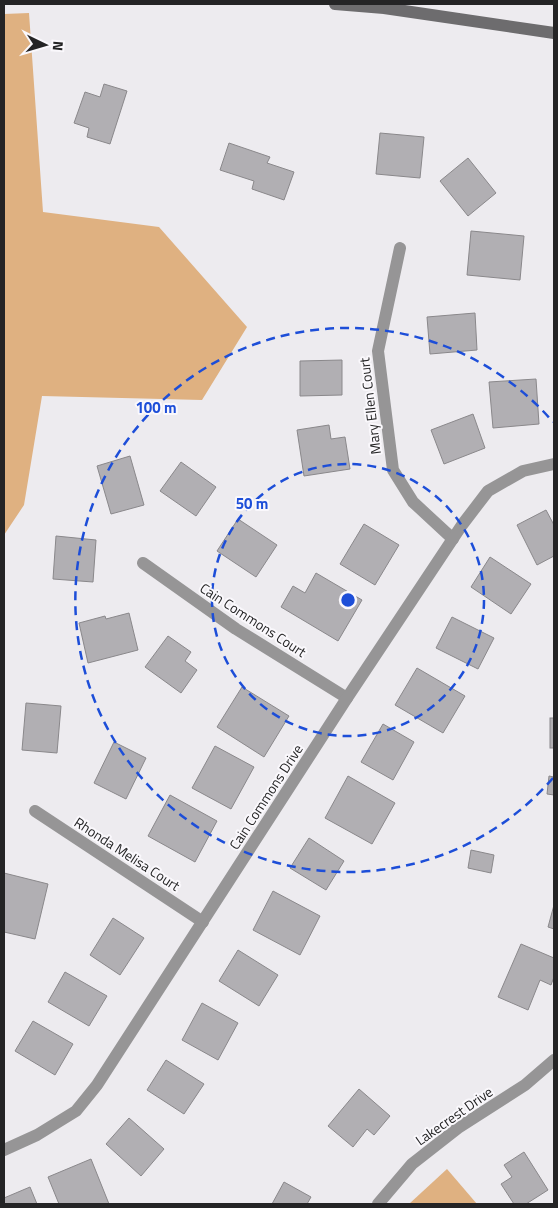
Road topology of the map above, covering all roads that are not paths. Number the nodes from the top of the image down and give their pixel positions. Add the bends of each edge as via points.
1 (335, 4) edge
2 (384, 6) edge
3 (554, 33) edge
4 (400, 248) dead end
5 (554, 464) edge
6 (453, 538) junction
7 (143, 563) dead end
8 (347, 698) junction
9 (35, 811) dead end
10 (203, 922) junction
11 (554, 1060) edge
12 (4, 1150) edge
13 (378, 1204) edge

1 - 2 main road
2 - 3 main road
4 - 6 street, Mary Ellen Court via 378,352 393,470 413,502
5 - 6 street, Cain Commons Drive via 523,471 488,491
6 - 8 street, Cain Commons Drive
7 - 8 street, Cain Commons Court via 236,629
8 - 10 street, Cain Commons Drive
9 - 10 street, Rhonda Melisa Court
10 - 12 street, Cain Commons Drive via 97,1085 76,1111 37,1135
11 - 13 street, Lakecrest Drive via 525,1085 458,1128 412,1164

